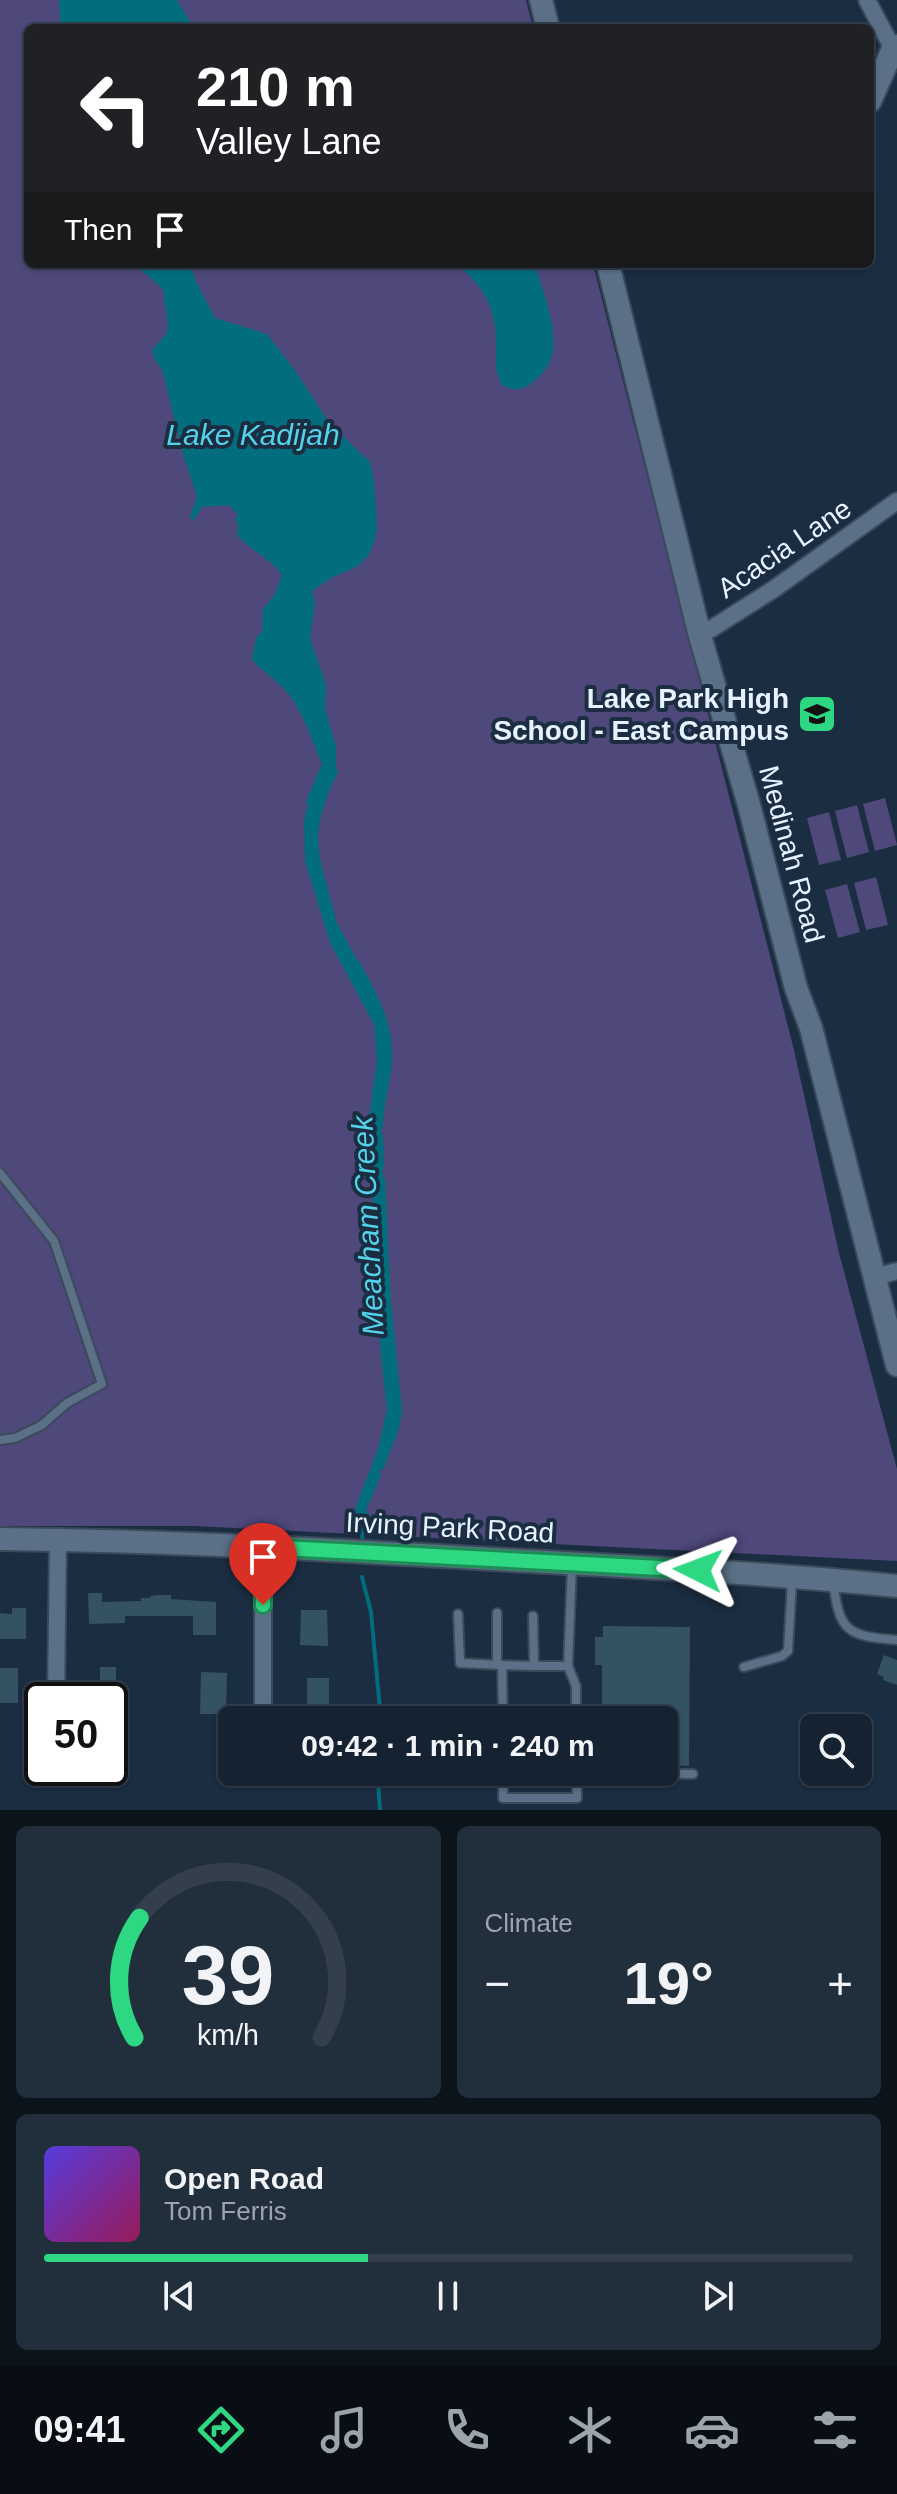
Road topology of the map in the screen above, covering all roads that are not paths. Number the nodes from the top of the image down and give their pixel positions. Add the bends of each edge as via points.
1 (541, 0) edge
2 (867, 0) edge
3 (547, 24) edge
4 (895, 48) edge
5 (874, 93) edge
6 (609, 268) edge
7 (897, 501) edge
8 (700, 636) junction
9 (0, 1173) edge
10 (897, 1271) edge
11 (874, 1277) junction
12 (897, 1363) edge
13 (0, 1440) edge
14 (0, 1539) edge
15 (58, 1540) junction
16 (263, 1547) junction
17 (572, 1563) junction
18 (793, 1576) junction
19 (833, 1580) junction
20 (897, 1586) edge
21 (497, 1613) dead end
22 (458, 1614) dead end
23 (533, 1616) dead end
24 (897, 1640) edge
25 (500, 1665) junction
26 (534, 1666) junction
27 (568, 1666) junction
28 (744, 1667) dead end
29 (56, 1682) edge
30 (263, 1706) edge
31 (502, 1706) edge
32 (576, 1706) edge
33 (678, 1774) edge
34 (693, 1774) dead end
35 (503, 1786) edge
36 (577, 1786) edge

1 - 3 main road
2 - 4 street
4 - 5 main road
6 - 8 main road, Medinah Road
7 - 8 street, Acacia Lane
8 - 11 main road, Medinah Road via 811,1028
9 - 13 lane via 54,1241 102,1384 67,1403 42,1425
10 - 11 street
11 - 12 main road, Medinah Road
14 - 15 main road, Irving Park Road
15 - 16 main road, Irving Park Road
15 - 29 street
16 - 17 main road, Irving Park Road
16 - 30 street
17 - 18 main road, Irving Park Road
17 - 27 lane
18 - 19 main road, Irving Park Road
18 - 28 lane via 788,1651
19 - 20 main road, Irving Park Road
19 - 24 lane via 836,1609 846,1628 861,1636
21 - 25 lane
22 - 25 lane via 460,1663
23 - 26 lane
25 - 26 lane
25 - 31 lane
26 - 27 lane
27 - 32 lane
33 - 34 lane
35 - 36 lane via 503,1798 577,1798

